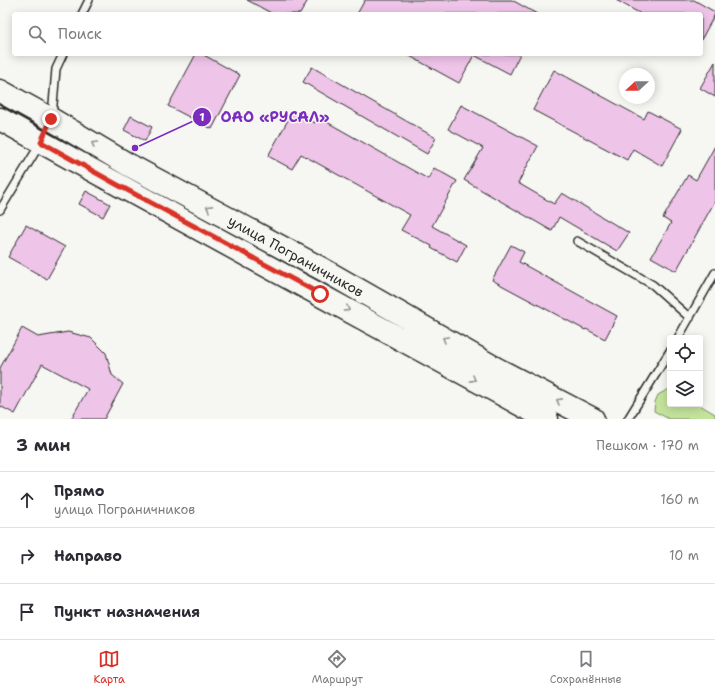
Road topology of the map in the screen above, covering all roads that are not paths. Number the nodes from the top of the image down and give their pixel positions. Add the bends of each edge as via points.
1 (89, 0) edge
2 (83, 12) edge
3 (62, 56) edge
4 (0, 91) edge
5 (0, 119) edge
6 (51, 119) junction
7 (41, 142) junction
8 (0, 210) edge
9 (577, 241) dead end
10 (715, 273) edge
11 (690, 318) junction
12 (680, 335) edge
13 (667, 356) edge
14 (547, 419) edge
15 (593, 419) edge
16 (628, 419) edge

1 - 2 lane
3 - 6 lane via 56,69
4 - 6 main road, улица Пограничников
5 - 7 main road, улица Пограничников
6 - 7 main road
15 -> 6 main road, улица Пограничников via 497,369 324,270 127,164
7 - 8 lane
7 -> 14 main road, улица Пограничников
9 - 11 lane via 653,285
10 - 11 lane
11 - 12 lane
13 - 16 lane

